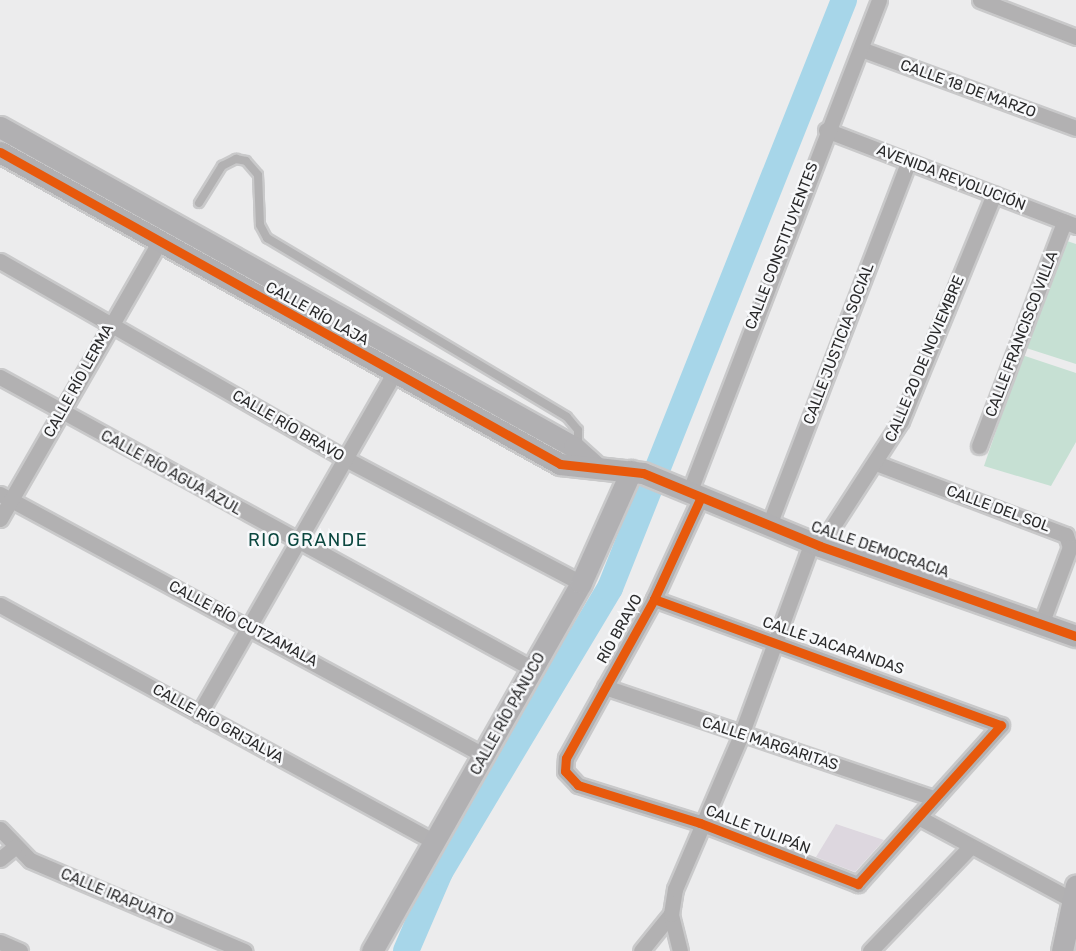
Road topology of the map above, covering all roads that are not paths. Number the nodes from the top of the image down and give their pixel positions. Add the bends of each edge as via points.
1 (879, 0) edge
2 (980, 0) edge
3 (1076, 37) edge
4 (861, 49) junction
5 (0, 127) edge
6 (1076, 128) edge
7 (826, 130) junction
8 (0, 152) edge
9 (908, 163) junction
10 (994, 194) junction
11 (199, 203) dead end
12 (1070, 224) edge
13 (159, 243) junction
14 (0, 261) edge
15 (110, 324) junction
16 (394, 374) junction
17 (0, 377) edge
18 (63, 414) junction
19 (979, 446) dead end
20 (578, 450) junction
21 (344, 458) junction
22 (876, 463) junction
23 (597, 468) junction
24 (637, 472) junction
25 (688, 493) junction
26 (5, 497) edge
27 (0, 519) edge
28 (769, 525) junction
29 (297, 542) junction
30 (816, 544) junction
31 (581, 583) junction
32 (654, 599) junction
33 (0, 605) edge
34 (1042, 622) junction
35 (246, 625) junction
36 (1076, 636) edge
37 (777, 642) junction
38 (533, 669) junction
39 (605, 687) junction
40 (199, 714) junction
41 (741, 735) junction
42 (485, 756) junction
43 (565, 771) joint
44 (935, 799) junction
45 (918, 818) junction
46 (700, 823) junction
47 (0, 829) edge
48 (436, 843) junction
49 (15, 847) junction
50 (970, 847) junction
51 (0, 859) edge
52 (1074, 893) edge
53 (671, 914) junction
54 (0, 942) edge
55 (20, 951) edge
56 (244, 951) edge
57 (372, 951) edge
58 (641, 951) edge
59 (680, 951) edge
60 (870, 951) edge
61 (1062, 951) edge

1 - 4 street, CALLE CONSTITUYENTES
2 - 3 street
4 - 6 street, CALLE 18 DE MARZO
4 - 7 street, CALLE CONSTITUYENTES
5 - 20 street, CALLE RÍO LAJA
7 - 9 street, AVENIDA REVOLUCIÓN
7 - 25 street, CALLE CONSTITUYENTES
8 - 13 street, CALLE RÍO LAJA
9 - 10 street, AVENIDA REVOLUCIÓN
9 - 28 street, CALLE JUSTICIA SOCIAL
10 - 12 street, AVENIDA REVOLUCIÓN
10 - 22 street, CALLE 20 DE NOVIEMBRE via 901,421
11 - 20 lane via 222,166 236,159 246,161 258,175 260,225 267,238 567,417 578,430
12 - 19 street, CALLE FRANCISCO VILLA
13 - 15 street, CALLE RÍO LERMA
13 - 16 street, CALLE RÍO LAJA
14 - 15 street, CALLE RÍO BRAVO
15 - 18 street, CALLE RÍO LERMA
15 - 21 street, CALLE RÍO BRAVO
16 - 21 street
16 - 23 street, CALLE RÍO LAJA via 560,464
17 - 18 street, CALLE RÍO AGUA AZUL
18 - 26 street, CALLE RÍO LERMA
18 - 29 street, CALLE RÍO AGUA AZUL
20 - 23 street, CALLE RÍO LAJA
21 - 29 street
21 - 31 street, CALLE RÍO BRAVO
22 - 30 street, CALLE 20 DE NOVIEMBRE
22 - 34 street, CALLE DEL SOL via 1066,535 1070,547
23 - 24 street, CALLE RÍO LAJA
24 - 25 street, CALLE RÍO LAJA
24 - 31 street, CALLE RÍO PÁNUCO
25 - 28 street, CALLE DEMOCRACIA
25 - 32 street, RÍO BRAVO
26 - 27 street, CALLE RÍO LERMA
26 - 35 street, CALLE RÍO CUTZAMALA
28 - 30 street, CALLE DEMOCRACIA
29 - 35 street
29 - 38 street, CALLE RÍO AGUA AZUL
30 - 34 street, CALLE DEMOCRACIA
30 - 37 street, CALLE 20 DE NOVIEMBRE
31 - 38 street, CALLE RÍO PÁNUCO
32 - 37 street, CALLE JACARANDAS
32 - 39 street, RÍO BRAVO
33 - 40 street, CALLE RÍO GRIJALVA
34 - 36 street, CALLE DEMOCRACIA
35 - 40 street
35 - 42 street, CALLE RÍO CUTZAMALA
37 - 41 street, CALLE 20 DE NOVIEMBRE
37 - 44 street, CALLE JACARANDAS via 1001,722
38 - 42 street, CALLE RÍO PÁNUCO
39 - 41 street, CALLE MARGARITAS
39 - 43 street, RÍO BRAVO via 566,758
40 - 48 street, CALLE RÍO GRIJALVA
41 - 44 street, CALLE MARGARITAS
41 - 46 street, CALLE 20 DE NOVIEMBRE
42 - 48 street, CALLE RÍO PÁNUCO
43 - 46 street, CALLE TULIPÁN via 578,785
44 - 45 street
45 - 46 street, CALLE TULIPÁN via 858,884
45 - 50 street
46 - 53 street, CALLE 20 DE NOVIEMBRE
47 - 49 street, CALLE IRAPUATO
48 - 57 street, CALLE RÍO PÁNUCO
49 - 51 street
49 - 56 street, CALLE IRAPUATO via 30,860
50 - 52 street
50 - 60 street
52 - 61 street
53 - 58 street
53 - 59 street
54 - 55 street

